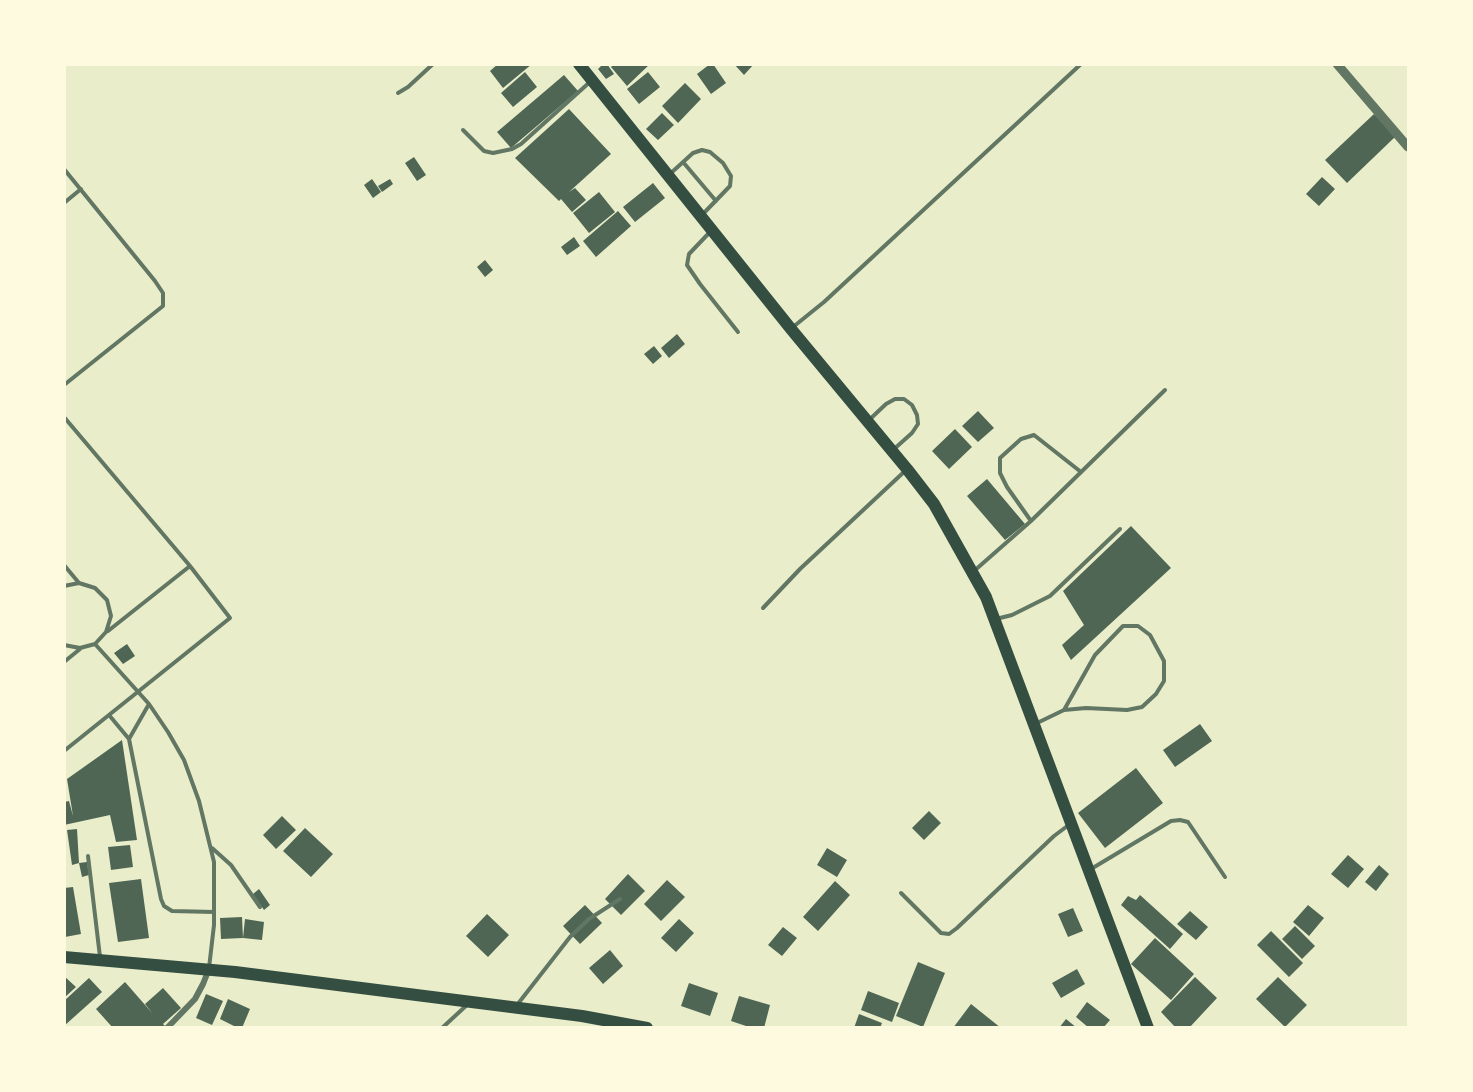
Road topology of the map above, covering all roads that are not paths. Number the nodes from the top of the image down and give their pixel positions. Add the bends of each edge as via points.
1 (433, 64) edge
2 (579, 64) edge
3 (1081, 64) edge
4 (1337, 64) edge
5 (591, 80) junction
6 (398, 93) dead end
7 (463, 130) dead end
8 (1408, 147) edge
9 (683, 162) junction
10 (64, 169) edge
11 (668, 175) junction
12 (81, 189) junction
13 (716, 201) junction
14 (64, 203) edge
15 (701, 216) junction
16 (712, 230) junction
17 (791, 329) junction
18 (738, 332) dead end
19 (64, 385) edge
20 (1165, 390) dead end
21 (64, 417) edge
22 (868, 421) junction
23 (893, 451) junction
24 (908, 469) junction
25 (1081, 472) junction
26 (1031, 521) junction
27 (1120, 529) dead end
28 (64, 565) edge
29 (190, 566) junction
30 (974, 572) junction
31 (79, 583) junction
32 (64, 586) edge
33 (763, 608) dead end
34 (995, 620) junction
35 (106, 632) junction
36 (95, 644) junction
37 (64, 645) edge
38 (80, 648) junction
39 (64, 662) edge
40 (139, 692) junction
41 (149, 704) junction
42 (1064, 710) junction
43 (109, 716) junction
44 (1035, 724) junction
45 (129, 739) junction
46 (64, 751) edge
47 (1071, 824) junction
48 (212, 848) junction
49 (88, 856) dead end
50 (1088, 871) junction
51 (1225, 877) dead end
52 (901, 892) dead end
53 (620, 899) dead end
54 (260, 907) dead end
55 (214, 912) junction
56 (64, 957) edge
57 (100, 961) junction
58 (209, 969) junction
59 (470, 1002) junction
60 (516, 1007) junction
61 (620, 1025) edge
62 (167, 1028) edge
63 (442, 1028) edge
64 (647, 1028) edge
65 (1148, 1028) edge

1 - 6 lane
2 - 5 main road
3 - 17 lane
4 - 8 street
5 - 7 lane via 512,149 484,151
5 - 11 main road
9 - 11 lane
9 - 13 lane
9 - 13 lane via 702,150 723,163 731,176 730,186
10 - 12 lane
11 - 15 main road
12 - 14 lane
12 - 19 lane via 155,281 163,293 163,306
13 - 15 lane
15 - 16 main road
16 - 17 main road
16 - 18 lane via 689,254 687,265
17 - 22 main road
20 - 25 lane
21 - 29 lane
22 - 23 main road
22 - 23 lane via 895,399 912,405 918,424
23 - 24 main road
24 - 30 main road via 934,504
24 - 33 lane
25 - 26 lane
25 - 26 lane via 1034,435 1021,439 1000,458 1000,473
26 - 30 lane
27 - 34 lane via 1050,596
28 - 31 lane
29 - 35 lane
29 - 40 lane via 230,618
30 - 34 main road
31 - 32 lane
31 - 35 lane via 95,588 107,600 111,616
34 - 44 main road
35 - 36 lane
36 - 38 lane
36 - 40 lane
37 - 38 lane
38 - 39 lane
40 - 41 lane
40 - 43 lane
41 - 45 lane
41 - 48 lane via 184,760
42 - 42 lane via 1142,707 1164,681 1164,661 1150,635 1138,626 1123,626 1095,655
42 - 44 lane
43 - 45 lane
43 - 46 lane
44 - 47 main road
45 - 55 lane via 164,906 172,910
47 - 50 main road
47 - 52 lane via 949,934 941,933
48 - 54 lane via 231,866
48 - 55 lane
49 - 57 lane
50 - 51 lane via 1171,821 1179,820 1188,822
50 - 65 main road
53 - 60 lane via 589,919 570,938
55 - 58 lane
56 - 57 main road
57 - 58 main road
58 - 59 main road
58 - 62 street via 195,999
59 - 60 main road
59 - 63 lane
60 - 61 main road
61 - 64 main road

